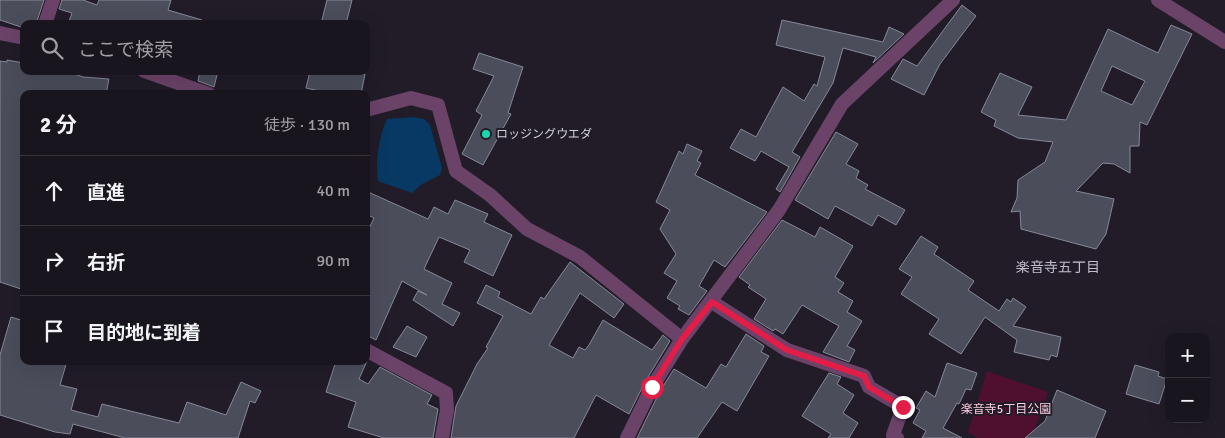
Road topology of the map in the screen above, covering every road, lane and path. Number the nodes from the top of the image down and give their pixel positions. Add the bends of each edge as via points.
1 (53, 0) edge
2 (952, 0) edge
3 (1158, 0) edge
4 (46, 20) edge
5 (0, 34) edge
6 (20, 37) edge
7 (1225, 42) edge
8 (155, 75) edge
9 (198, 90) edge
10 (370, 109) edge
11 (712, 302) junction
12 (682, 339) junction
13 (370, 352) edge
14 (442, 438) edge
15 (627, 438) edge
16 (897, 438) edge

1 - 4 street
2 - 11 street via 842,104 779,210
3 - 7 street
5 - 6 street
8 - 9 street
10 - 12 street via 411,98 438,106 456,171 490,195 527,229 580,257
11 - 12 street
11 - 16 street via 787,350 864,376 869,387 903,407 893,435
12 - 15 street via 652,387
13 - 14 street via 446,393 447,410

